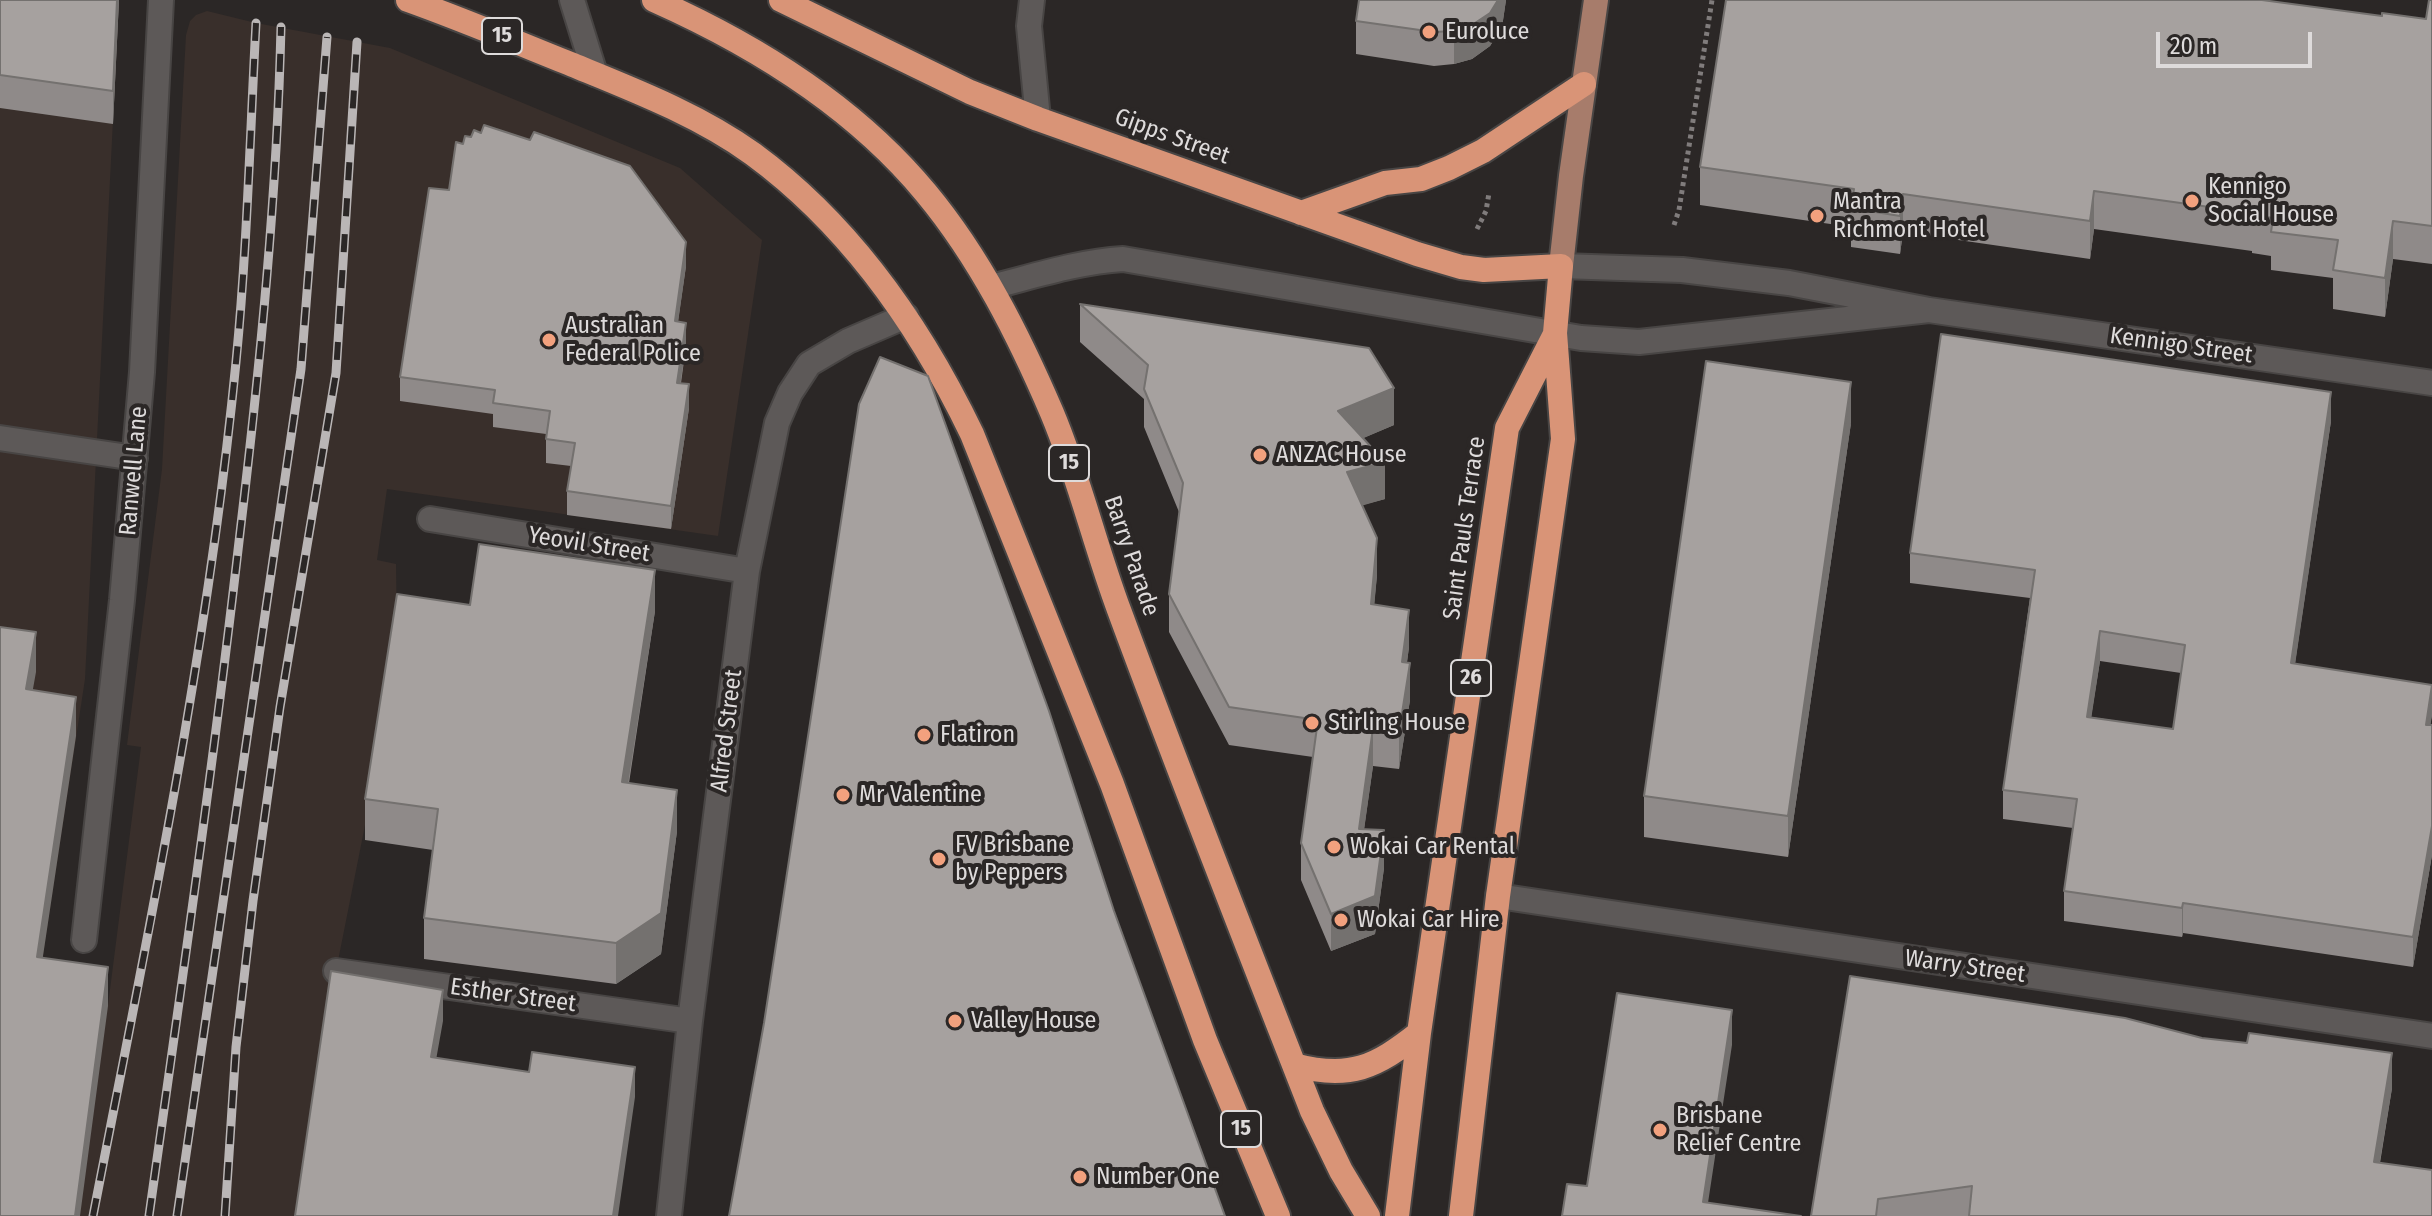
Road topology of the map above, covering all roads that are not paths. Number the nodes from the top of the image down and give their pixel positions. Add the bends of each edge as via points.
1 (161, 0) edge
2 (408, 0) edge
3 (572, 0) edge
4 (654, 0) edge
5 (781, 0) edge
6 (1032, 0) edge
7 (1596, 0) edge
8 (807, 7) edge
9 (595, 74) junction
10 (1584, 84) junction
11 (1038, 119) junction
12 (1301, 213) junction
13 (1561, 266) junction
14 (991, 287) junction
15 (1929, 310) junction
16 (906, 316) junction
17 (1555, 333) junction
18 (2432, 383) edge
19 (0, 438) edge
20 (135, 458) junction
21 (430, 519) dead end
22 (747, 571) junction
23 (1498, 896) junction
24 (84, 940) dead end
25 (336, 971) edge
26 (690, 1021) junction
27 (1419, 1033) junction
28 (2432, 1036) edge
29 (1294, 1065) junction
30 (669, 1216) edge
31 (1278, 1216) edge
32 (1368, 1216) edge
33 (1397, 1216) edge
34 (1461, 1216) edge

1 - 20 street, Ranwell Lane
2 - 9 highway, 15
3 - 9 street
4 - 14 highway, Barry Parade / 15 via 764,57 830,101 925,192
5 - 8 highway, Gipps Street
6 - 11 street via 1029,26
7 - 10 main road, Saint Pauls Terrace
8 - 11 highway, Gipps Street via 970,92
9 - 16 highway, 15 via 660,102 751,153 824,215
10 - 12 highway via 1449,168 1421,179 1385,183
10 - 13 main road, Saint Pauls Terrace
11 - 12 highway, Gipps Street
12 - 13 highway, Gipps Street via 1461,267
13 - 15 street, Kennigo Street via 1697,272 1789,283
13 - 17 highway, Saint Pauls Terrace / 26
14 - 17 street via 1068,266 1123,259
14 - 29 highway, Barry Parade / 15 via 1053,415 1119,609
15 - 17 street, Kennigo Street via 1639,342
15 - 18 street, Kennigo Street
16 - 22 street, Alfred Street via 824,353 796,382 775,432
16 - 31 highway, 15 via 947,381 972,434
17 - 23 highway, Saint Pauls Terrace / 26 via 1563,439
17 - 27 highway, Saint Pauls Terrace / 26 via 1507,428
19 - 20 street
20 - 24 street, Ranwell Lane
21 - 22 street, Yeovil Street
22 - 26 street, Alfred Street
23 - 28 street, Warry Street
23 - 34 highway, Saint Pauls Terrace / 26
25 - 26 street, Esther Street
26 - 30 street, Alfred Street
27 - 29 highway via 1362,1067 1326,1072
27 - 33 highway, Saint Pauls Terrace / 26
29 - 32 highway, Barry Parade / 15 via 1326,1142

